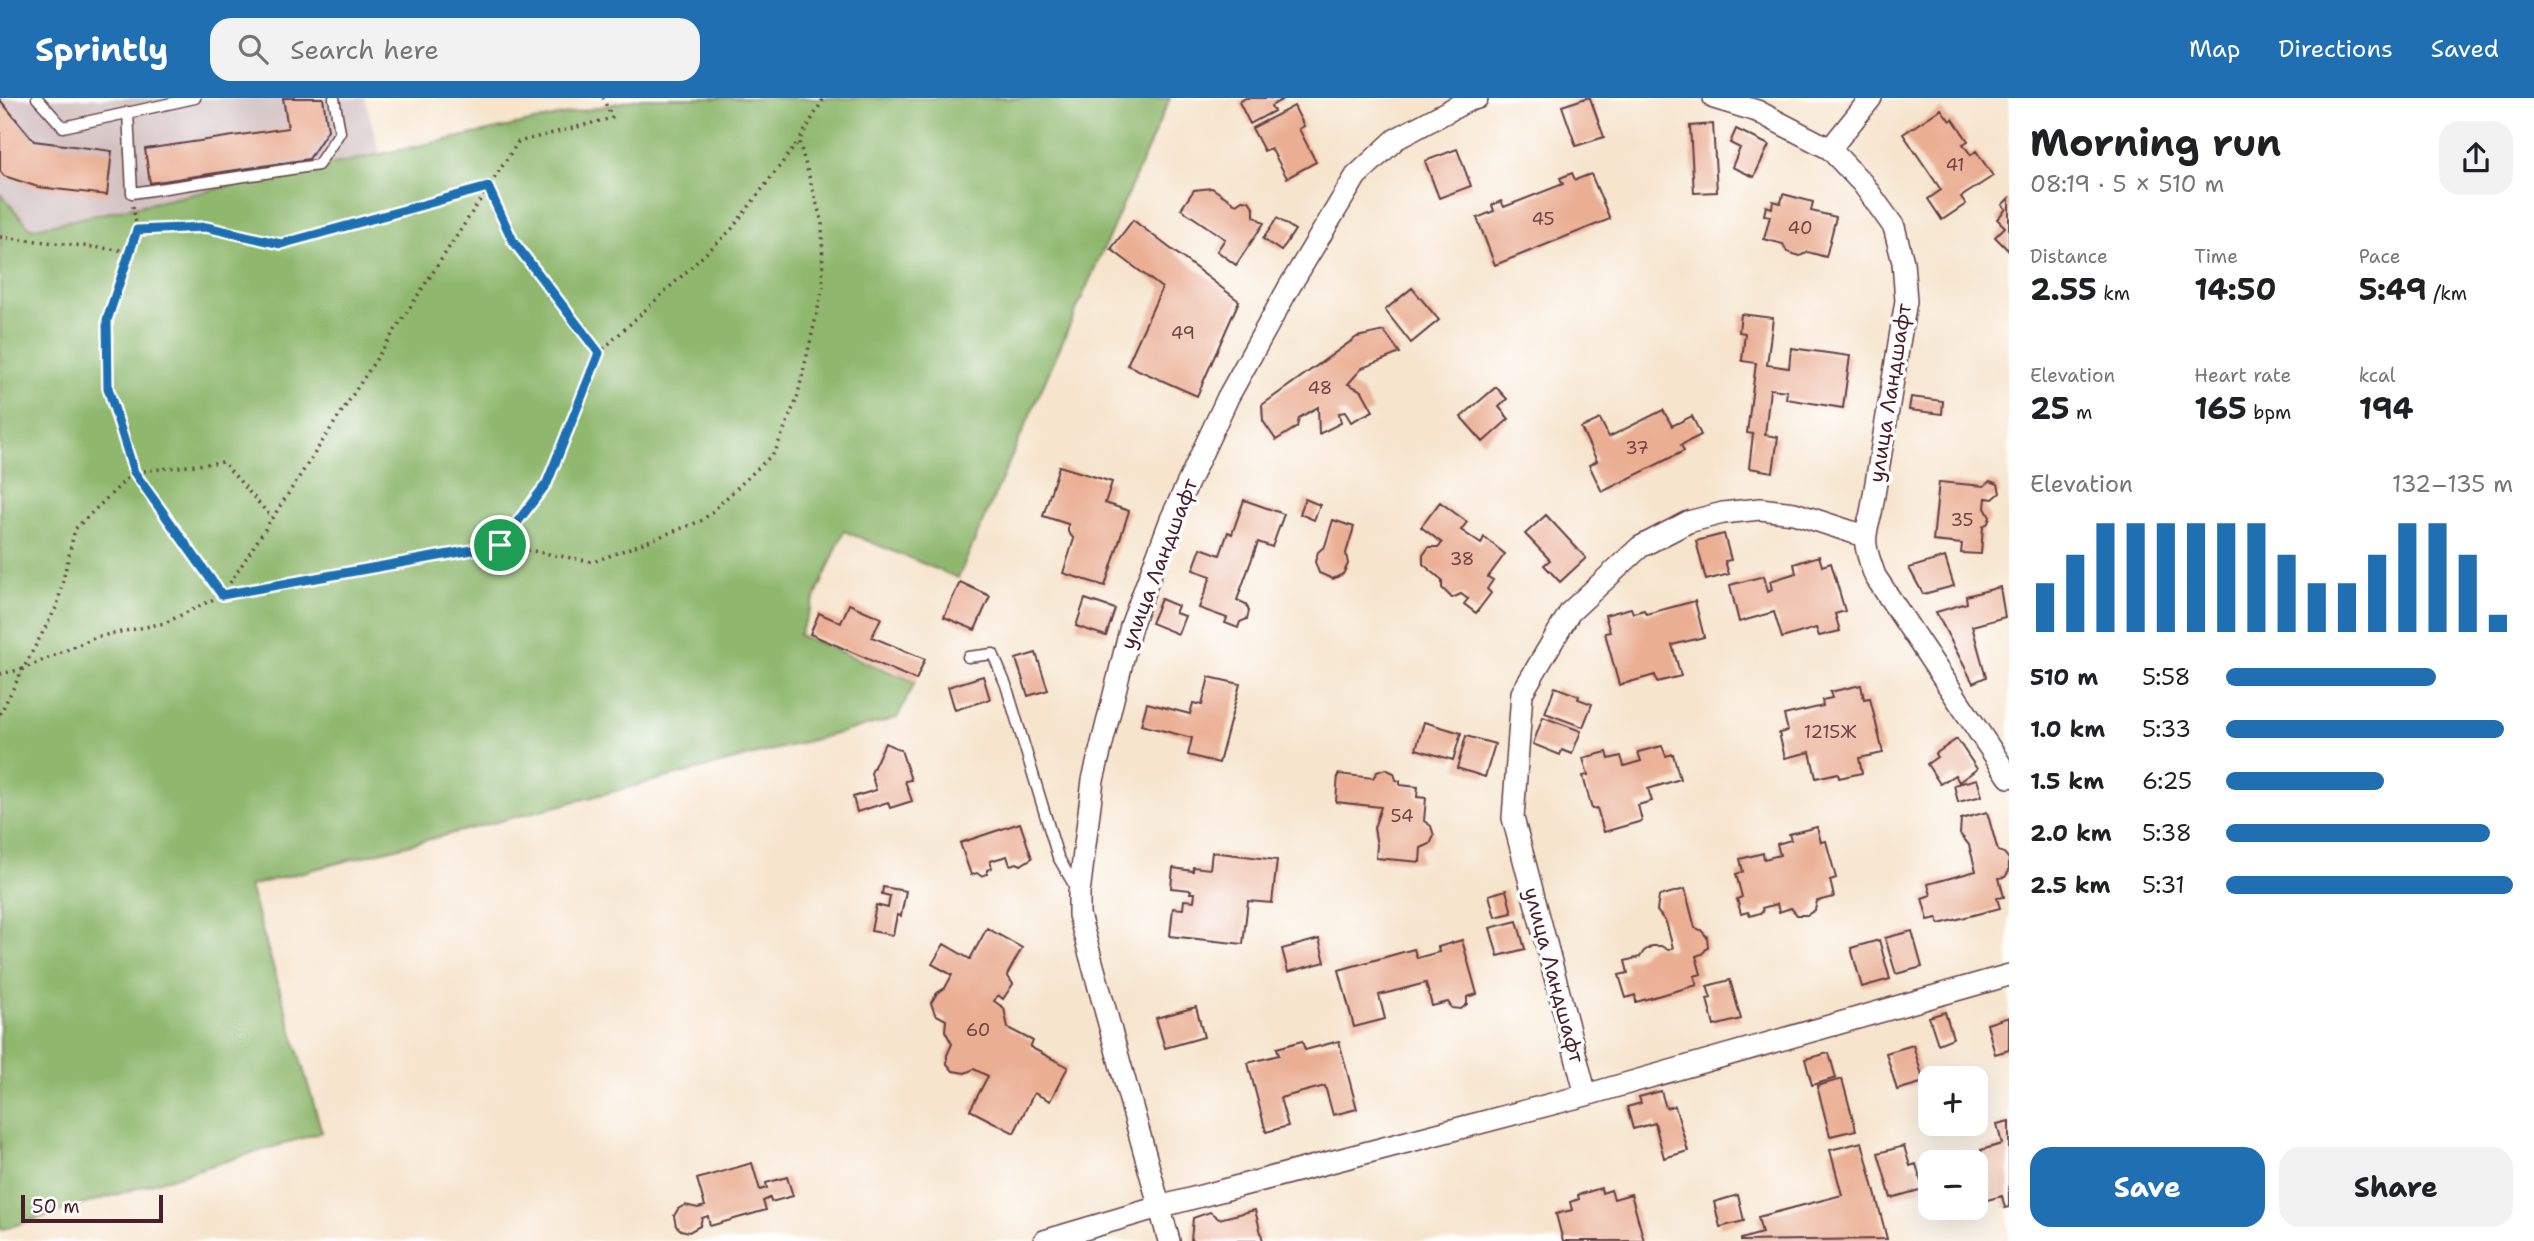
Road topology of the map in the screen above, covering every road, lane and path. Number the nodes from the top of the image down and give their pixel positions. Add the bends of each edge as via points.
1 (37, 98) edge
2 (195, 98) edge
3 (334, 98) edge
4 (603, 98) edge
5 (824, 98) edge
6 (1476, 98) edge
7 (1714, 98) edge
8 (1871, 98) edge
9 (128, 112) junction
10 (799, 141) junction
11 (1830, 149) junction
12 (488, 187) junction
13 (132, 194) junction
14 (137, 230) junction
15 (0, 237) edge
16 (130, 251) junction
17 (599, 353) junction
18 (134, 472) junction
19 (272, 519) junction
20 (1864, 536) junction
21 (500, 545) junction
22 (222, 595) junction
23 (968, 657) dead end
24 (23, 669) junction
25 (0, 674) edge
26 (0, 714) edge
27 (2009, 777) edge
28 (1079, 893) junction
29 (2009, 975) edge
30 (1586, 1095) junction
31 (1159, 1207) junction
32 (1044, 1241) edge
33 (1169, 1241) edge

1 - 9 lane via 63,127
2 - 9 lane
3 - 13 lane via 340,132 317,165
4 - 12 path via 612,118 518,142
5 - 10 path
6 - 28 street, улица Ландшафт via 1396,139 1356,176 1228,397 1171,519 1131,626 1093,780
7 - 11 street, улица Ландшафт via 1757,111
8 - 11 street
9 - 13 lane
10 - 17 path via 731,230
10 - 21 path via 822,222 823,287 797,398 775,452 703,520 593,562
11 - 20 street, улица Ландшафт via 1894,227 1903,262 1906,301
12 - 14 path via 281,244 206,227
12 - 17 path via 513,241
12 - 19 path
13 - 14 path
14 - 16 path
15 - 16 path
16 - 18 path via 107,320 108,388
17 - 21 path via 547,483
18 - 19 path via 223,462
18 - 22 path
18 - 24 path via 75,528 57,606
19 - 22 path
20 - 27 street, улица Ландшафт via 1875,576
20 - 30 street, улица Ландшафт via 1794,513 1760,509 1688,522 1640,547 1570,612 1522,693 1513,818
21 - 22 path
22 - 24 path via 165,624 96,637
23 - 28 lane via 993,654 1058,858
24 - 25 path
24 - 26 path
28 - 31 street, улица Ландшафт via 1079,915
29 - 30 street
30 - 31 street
31 - 32 street
31 - 33 street, улица Ландшафт

